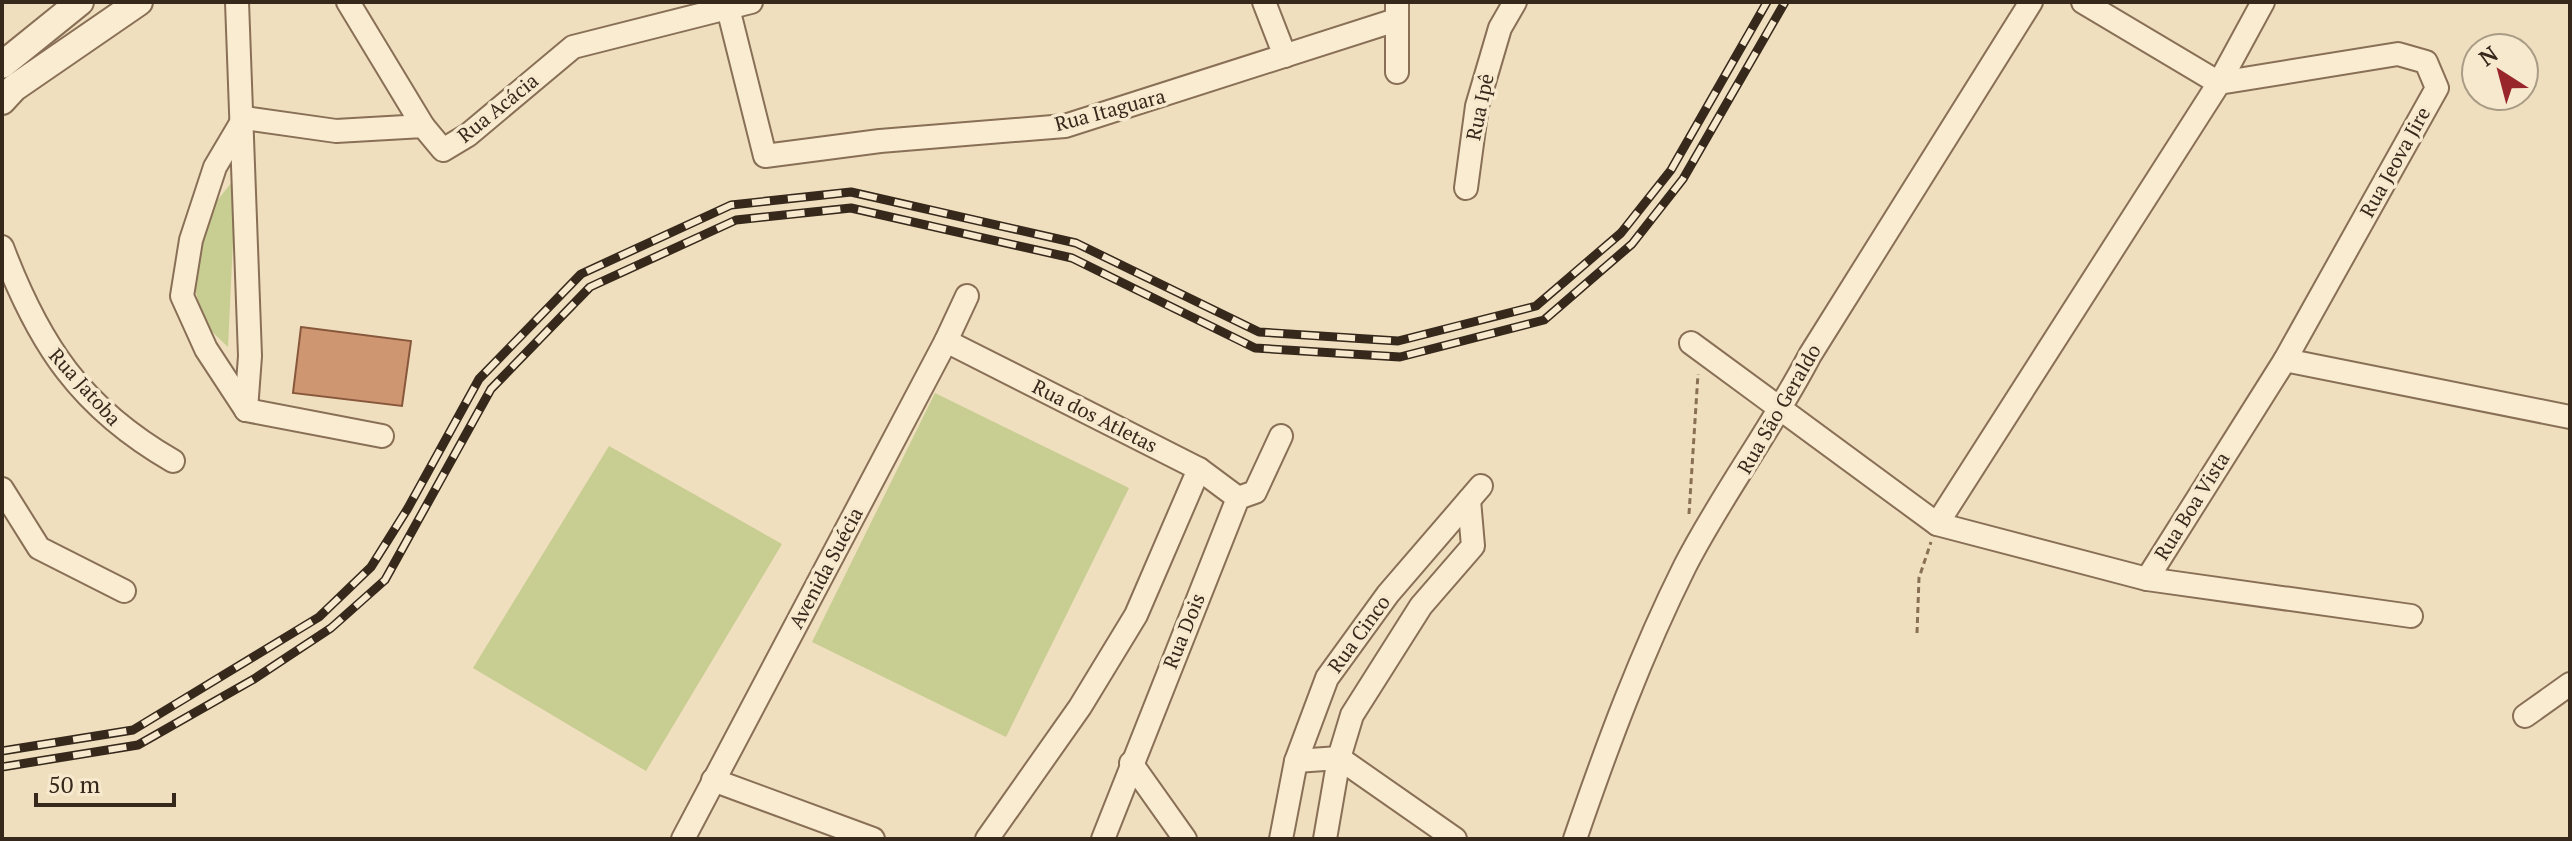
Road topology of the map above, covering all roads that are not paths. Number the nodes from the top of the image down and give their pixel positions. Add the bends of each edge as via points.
1 (80, 2) edge
2 (139, 2) edge
3 (237, 2) edge
4 (348, 2) edge
5 (751, 2) edge
6 (1264, 2) edge
7 (2031, 2) edge
8 (2083, 2) edge
9 (2263, 2) edge
10 (728, 8) junction
11 (1509, 9) edge
12 (1397, 11) edge
13 (1285, 56) junction
14 (2, 65) edge
15 (1397, 72) dead end
16 (2219, 83) junction
17 (2, 101) edge
18 (244, 118) junction
19 (423, 126) junction
20 (1466, 188) dead end
21 (2, 247) edge
22 (967, 296) dead end
23 (946, 341) junction
24 (1695, 347) road end
25 (206, 349) junction
26 (250, 356) junction
27 (2285, 360) junction
28 (1782, 409) junction
29 (246, 410) junction
30 (2570, 417) edge
31 (382, 436) dead end
32 (1281, 436) dead end
33 (173, 461) dead end
34 (1199, 469) junction
35 (2, 489) edge
36 (1238, 498) junction
37 (1937, 524) junction
38 (2147, 579) junction
39 (124, 591) dead end
40 (2411, 616) dead end
41 (2570, 684) edge
42 (2525, 716) dead end
43 (1339, 758) junction
44 (1296, 761) junction
45 (1131, 763) junction
46 (713, 780) junction
47 (683, 839) edge
48 (873, 839) edge
49 (987, 839) edge
50 (1103, 839) edge
51 (1185, 839) edge
52 (1281, 839) edge
53 (1325, 839) edge
54 (1455, 839) edge
55 (1575, 839) edge

1 - 14 street
2 - 17 street
3 - 18 street
4 - 19 street
5 - 10 street, Rua Acácia
6 - 13 street
7 - 28 street, Rua São Geraldo via 1810,355
8 - 16 street
9 - 16 street
10 - 13 street, Rua Itaguara via 765,156 1065,126
10 - 19 street, Rua Acácia via 573,47 443,150
11 - 20 street, Rua Ipê via 1477,106
12 - 13 street, Rua Itaguara
12 - 15 street
16 - 27 street, Rua Jeova Jire via 2398,54 2426,62 2437,88
16 - 37 street
18 - 19 street via 336,131
18 - 25 street via 215,167 191,240 182,296
18 - 26 street
21 - 33 street, Rua Jatoba via 46,346 115,424
22 - 23 street, Avenida Suécia
23 - 34 street, Rua dos Atletas
23 - 46 street, Avenida Suécia
24 - 28 street, Rua Boa Vista
25 - 26 street via 232,360
25 - 29 street
26 - 29 street
27 - 30 street
27 - 38 street, Rua Boa Vista
28 - 37 street, Rua Boa Vista
28 - 55 street, Rua São Geraldo via 1686,564 1622,703
29 - 31 street
32 - 36 street, Rua Dois via 1255,492
34 - 36 street, Rua dos Atletas
34 - 49 street via 1136,615 1080,707
35 - 39 street via 39,548
36 - 45 street, Rua Dois
37 - 38 street, Rua Boa Vista
38 - 40 street
41 - 42 street
43 - 44 street
43 - 44 street, Rua Cinco via 1352,715 1421,606 1473,546 1475,493 1388,594 1327,678
43 - 53 street, Rua Cinco
43 - 54 street
44 - 52 street, Rua Cinco
45 - 50 street, Rua Dois
45 - 51 street
46 - 47 street, Avenida Suécia
46 - 48 street

